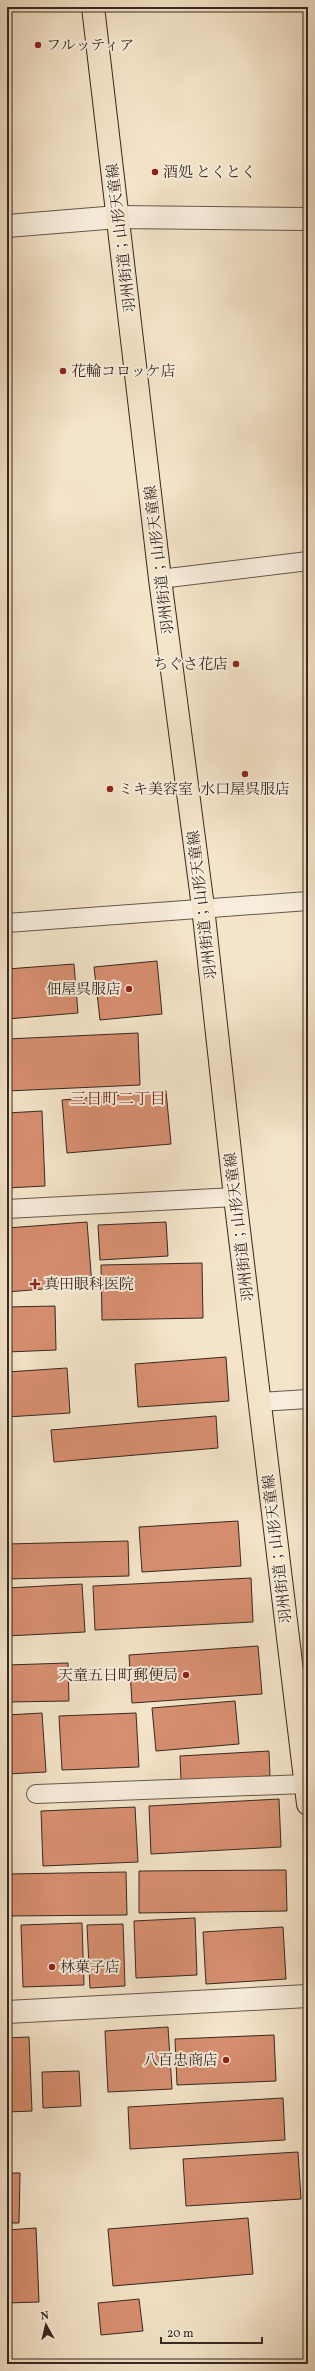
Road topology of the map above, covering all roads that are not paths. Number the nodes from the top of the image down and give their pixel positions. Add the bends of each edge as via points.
1 (93, 7) edge
2 (118, 217) junction
3 (308, 220) edge
4 (7, 226) edge
5 (308, 561) edge
6 (160, 579) junction
7 (308, 902) edge
8 (204, 907) junction
9 (7, 923) edge
10 (235, 1197) junction
11 (7, 1209) edge
12 (308, 1399) edge
13 (260, 1402) junction
14 (36, 1794) dead end
15 (307, 1794) edge
16 (308, 1996) edge
17 (7, 2012) edge

1 - 2 main road, 羽州街道；山形天童線
2 - 3 street
2 - 4 street
2 - 6 main road, 羽州街道；山形天童線
5 - 6 lane
6 - 8 main road, 羽州街道；山形天童線
7 - 8 lane
8 - 9 lane
8 - 10 main road, 羽州街道；山形天童線
10 - 11 lane
10 - 13 main road, 羽州街道；山形天童線
12 - 13 lane
13 - 15 main road, 羽州街道；山形天童線
14 - 15 lane
16 - 17 street

